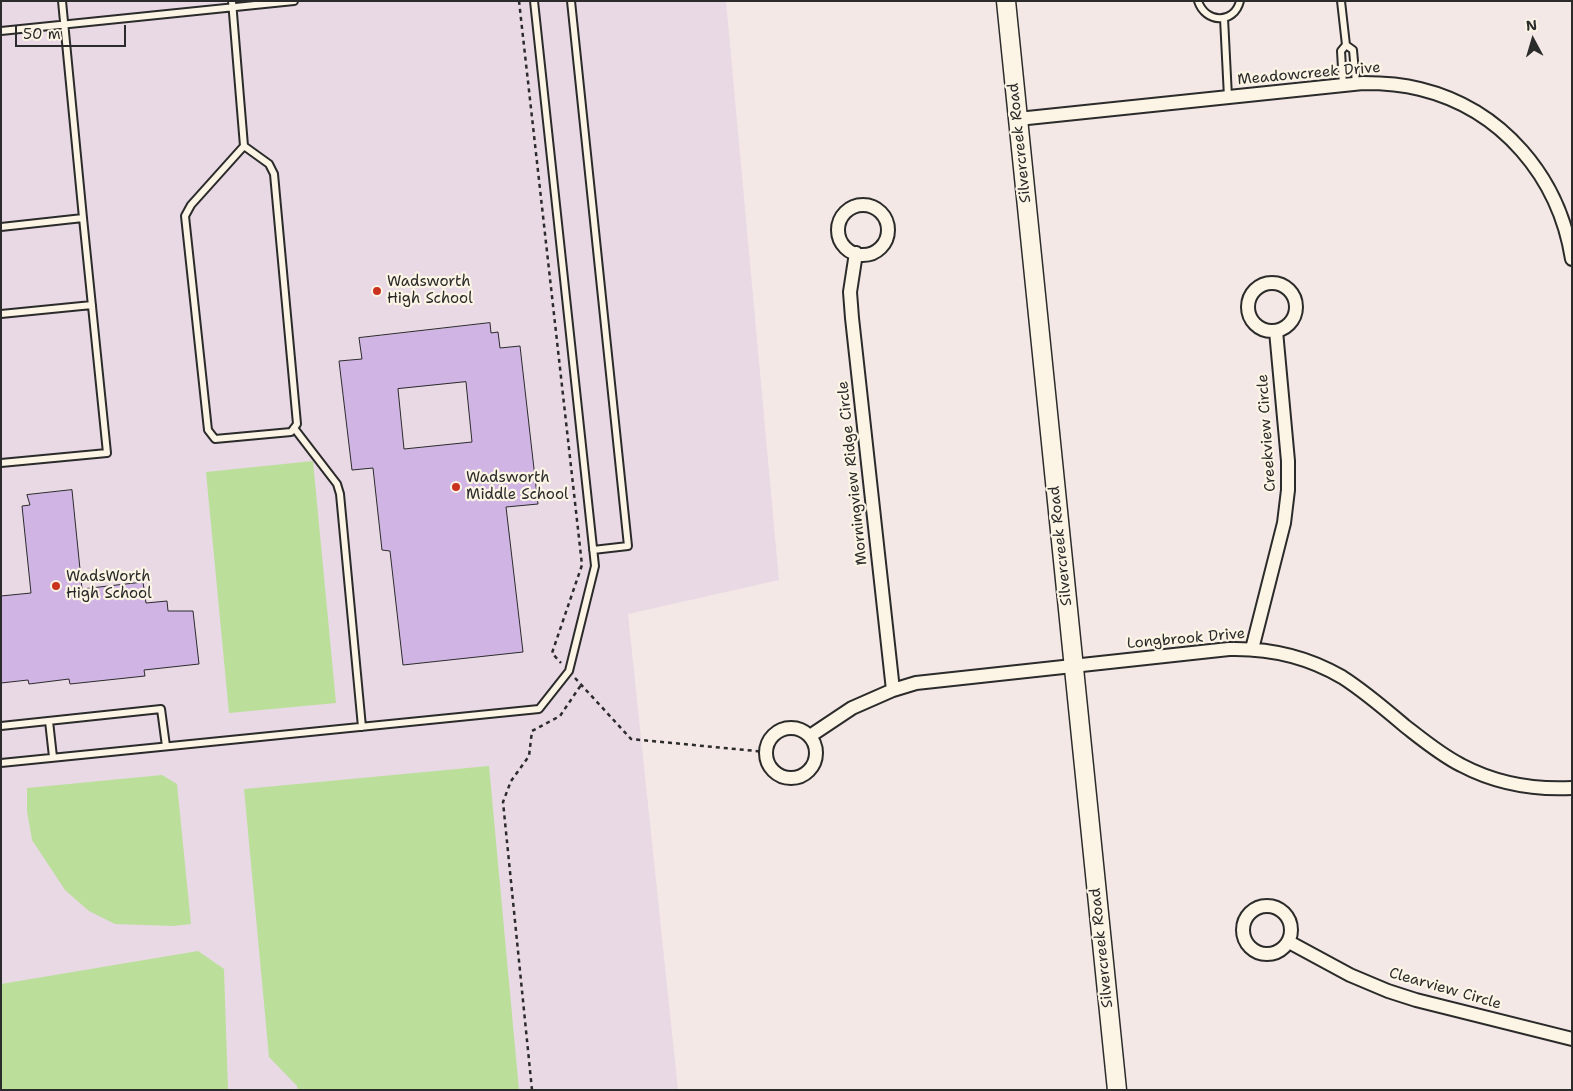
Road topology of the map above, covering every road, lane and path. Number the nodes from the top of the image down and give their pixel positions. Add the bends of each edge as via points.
1 (62, 1) edge
2 (294, 1) edge
3 (534, 1) edge
4 (571, 1) edge
5 (1006, 1) edge
6 (1198, 1) edge
7 (1240, 1) edge
8 (1341, 1) edge
9 (232, 4) edge
10 (1224, 18) junction
11 (64, 26) junction
12 (1, 31) edge
13 (1346, 44) junction
14 (1356, 83) junction
15 (1343, 85) junction
16 (1228, 97) junction
17 (1018, 119) junction
18 (244, 146) junction
19 (83, 218) junction
20 (1, 227) edge
21 (1570, 238) edge
22 (856, 253) dead end
23 (1572, 260) edge
24 (92, 305) junction
25 (1, 314) edge
26 (1276, 331) dead end
27 (294, 428) junction
28 (1, 463) edge
29 (593, 550) junction
30 (1252, 649) junction
31 (1074, 666) junction
32 (581, 685) dead end
33 (893, 690) junction
34 (49, 721) junction
35 (1, 726) edge
36 (362, 727) junction
37 (810, 736) dead end
38 (166, 746) junction
39 (53, 758) junction
40 (1, 763) edge
41 (1572, 788) edge
42 (1289, 942) dead end
43 (1572, 1039) edge
44 (532, 1090) edge
45 (1117, 1090) edge

1 - 11 lane
2 - 9 lane
3 - 29 lane
4 - 29 lane via 628,546
5 - 17 street, Silvercreek Road
6 - 10 lane via 1210,17
7 - 10 lane via 1236,11
8 - 13 lane
9 - 11 lane
9 - 18 lane
10 - 16 lane
11 - 12 lane
11 - 19 lane
13 - 14 lane via 1353,50
13 - 15 lane via 1341,51
14 - 15 street, Meadowcreek Drive
14 - 21 street, Meadowcreek Drive via 1420,88 1466,106 1493,123 1533,163 1550,190
15 - 16 street, Meadowcreek Drive
16 - 17 street, Meadowcreek Drive
17 - 31 street, Silvercreek Road
18 - 27 lane via 269,164 274,174 297,424
18 - 27 lane via 191,205 185,216 208,430 215,439 291,432
19 - 20 lane
19 - 24 lane
21 - 23 street, Meadowcreek Drive
22 - 33 street, Morningview Ridge Circle via 850,292 852,318
24 - 25 lane
24 - 28 lane via 107,453
26 - 30 street, Creekview Circle via 1288,490 1284,523
27 - 36 lane via 337,484 340,494
29 - 36 lane via 595,566 569,671 539,709
30 - 31 street, Longbrook Drive
30 - 41 street, Longbrook Drive via 1304,660 1341,677 1437,750 1470,769 1514,784
31 - 33 street, Longbrook Drive via 916,682
31 - 45 street, Silvercreek Road
32 - 44 path via 560,716 532,731 529,756 510,781 503,802
33 - 37 street, Longbrook Drive via 852,708
34 - 35 lane
34 - 38 lane via 161,709
34 - 39 lane
36 - 38 lane
38 - 39 lane
39 - 40 lane
42 - 43 street, Clearview Circle via 1350,975 1388,991

